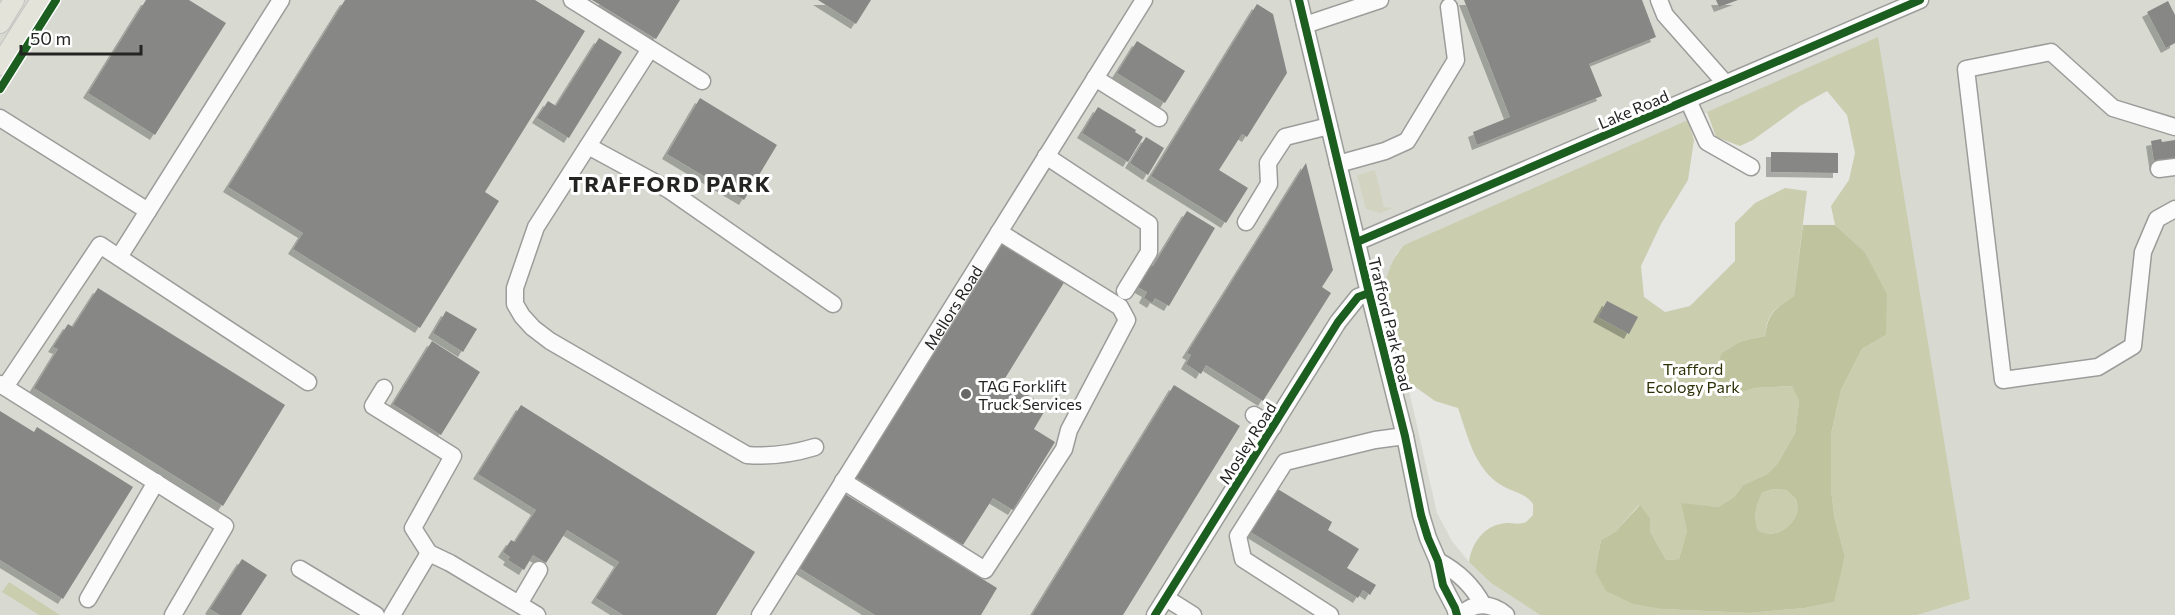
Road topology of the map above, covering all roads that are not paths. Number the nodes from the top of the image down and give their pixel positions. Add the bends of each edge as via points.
1 (14, 0) edge
2 (41, 0) edge
3 (281, 0) edge
4 (572, 0) edge
5 (1144, 0) edge
6 (1299, 0) edge
7 (1380, 0) edge
8 (1659, 0) edge
9 (1920, 0) edge
10 (1449, 7) dead end
11 (0, 22) edge
12 (1305, 25) junction
13 (650, 49) junction
14 (0, 65) edge
15 (1095, 78) junction
16 (702, 81) dead end
17 (1726, 84) junction
18 (1688, 100) junction
19 (0, 118) edge
20 (1159, 118) dead end
21 (1329, 126) junction
22 (2175, 127) edge
23 (588, 146) junction
24 (1046, 156) junction
25 (1338, 164) junction
26 (1751, 167) dead end
27 (2175, 209) edge
28 (148, 211) junction
29 (1246, 222) dead end
30 (999, 232) junction
31 (1357, 242) junction
32 (119, 257) junction
33 (1125, 291) dead end
34 (1369, 293) junction
35 (833, 304) dead end
36 (308, 382) dead end
37 (2, 386) edge
38 (384, 388) dead end
39 (1254, 415) dead end
40 (1273, 427) junction
41 (1405, 436) junction
42 (815, 447) dead end
43 (843, 481) junction
44 (156, 482) junction
45 (429, 553) junction
46 (1438, 561) junction
47 (300, 569) dead end
48 (539, 570) dead end
49 (1166, 598) junction
50 (88, 599) dead end
51 (519, 604) junction
52 (1483, 605) junction
53 (173, 615) edge
54 (376, 615) edge
55 (392, 615) edge
56 (537, 615) edge
57 (760, 615) edge
58 (1155, 615) edge
59 (1193, 615) edge
60 (1330, 615) edge
61 (1459, 615) edge
62 (1506, 615) edge

1 - 11 main road
2 - 14 main road
3 - 28 street
4 - 13 street
5 - 15 street, Mellors Road
6 - 12 street, Trafford Park Road
7 - 12 street
8 - 17 street via 1665,15
9 - 17 street, Lake Road
10 - 25 street via 1456,60 1407,141
12 - 21 street, Trafford Park Road
13 - 16 street
13 - 23 street
15 - 20 street
15 - 24 street, Mellors Road
17 - 18 street, Lake Road
18 - 26 street via 1707,142
18 - 31 street, Lake Road
19 - 28 street
21 - 25 street, Trafford Park Road
21 - 29 street via 1285,137 1268,163 1269,184
22 - 27 street via 2113,108 2051,52 1966,69 2003,380 2098,367 2133,346 2143,252 2157,219
23 - 35 street via 669,190
23 - 42 street via 536,228 515,288 515,304 522,316 550,341 747,455 792,454
24 - 30 street, Mellors Road
24 - 33 street via 1149,224 1149,252
25 - 31 street, Trafford Park Road
28 - 32 street
30 - 43 street, Mellors Road
30 - 43 street via 1120,307 1127,320 1069,430 1064,449 985,570
31 - 34 street, Trafford Park Road
32 - 36 street
32 - 37 street via 100,244
34 - 40 street, Mosley Road via 1351,304
34 - 41 street, Trafford Park Road
37 - 44 street
38 - 45 street via 373,406 453,456 413,528
39 - 40 street
40 - 49 street, Mosley Road
41 - 46 street, Trafford Park Road via 1421,514
41 - 60 street via 1285,462 1238,536 1243,559
43 - 57 street, Mellors Road
44 - 50 street
44 - 53 street via 225,526
45 - 51 street
45 - 55 street
46 - 52 street via 1453,569
46 - 61 street, Trafford Park Road via 1443,585
47 - 54 street
48 - 51 street
49 - 58 street, Mosley Road
49 - 59 street
51 - 56 street
52 - 61 street
52 - 62 street

